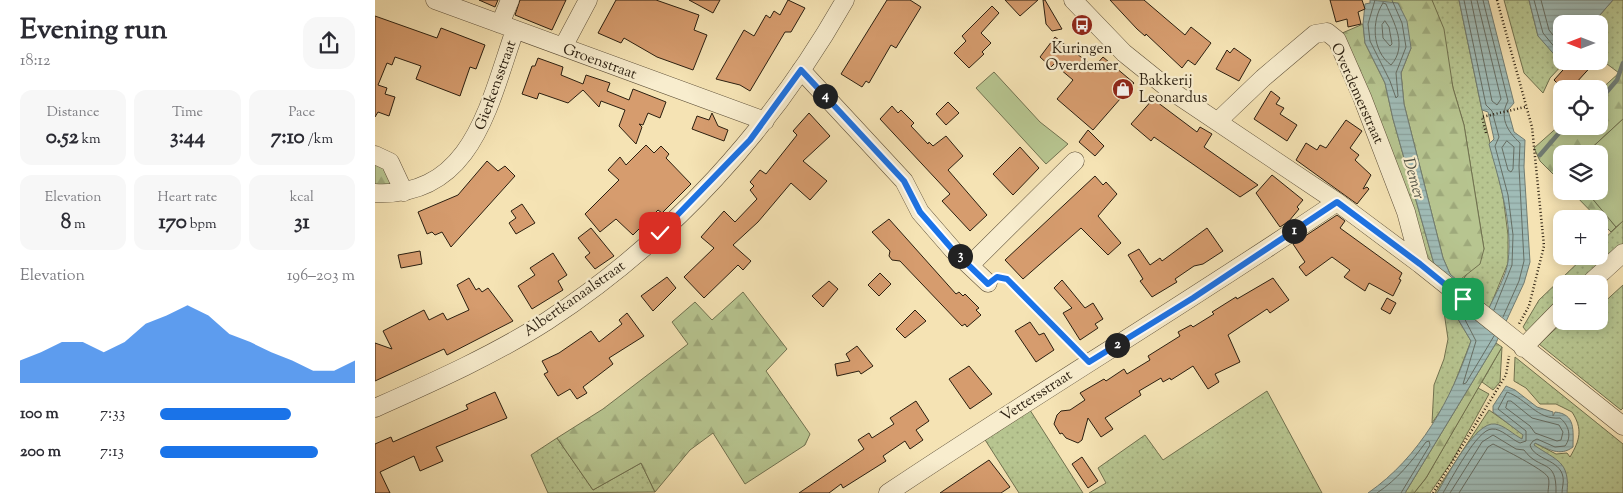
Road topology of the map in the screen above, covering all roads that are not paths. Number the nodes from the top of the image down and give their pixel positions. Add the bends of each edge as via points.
1 (435, 0) edge
2 (510, 0) edge
3 (588, 0) edge
4 (845, 0) edge
5 (1073, 0) edge
6 (508, 27) junction
7 (563, 47) junction
8 (801, 70) junction
9 (765, 121) junction
10 (1218, 121) junction
11 (375, 155) edge
12 (1075, 161) dead end
13 (404, 192) junction
14 (375, 193) edge
15 (1337, 202) junction
16 (1623, 253) edge
17 (1420, 264) junction
18 (970, 265) junction
19 (1599, 275) edge
20 (988, 284) road end
21 (1553, 315) edge
22 (1514, 341) junction
23 (375, 408) edge
24 (1622, 424) edge
25 (888, 493) edge

1 - 6 street, Groenstraat
2 - 6 street, Gierkensstraat
3 - 7 street
4 - 8 street, Albertkanaalstraat
5 - 10 street via 1124,53 1170,90
6 - 7 street, Groenstraat
6 - 13 street, Gierkensstraat via 477,136 446,173 426,185
7 - 9 street, Groenstraat
8 - 9 street, Albertkanaalstraat
8 - 18 street via 904,181 920,212
9 - 23 street, Albertkanaalstraat via 700,194 606,279 546,322
10 - 15 street
10 - 17 street, Overdemerstraat via 1315,34 1327,32 1337,40 1362,97 1406,212
11 - 13 street via 390,162
12 - 18 street
13 - 14 street, Gierkensstraat
15 - 17 street
15 - 25 street, Vettersstraat
16 - 19 street
17 - 22 street
18 - 20 street
21 - 22 street
22 - 24 street

